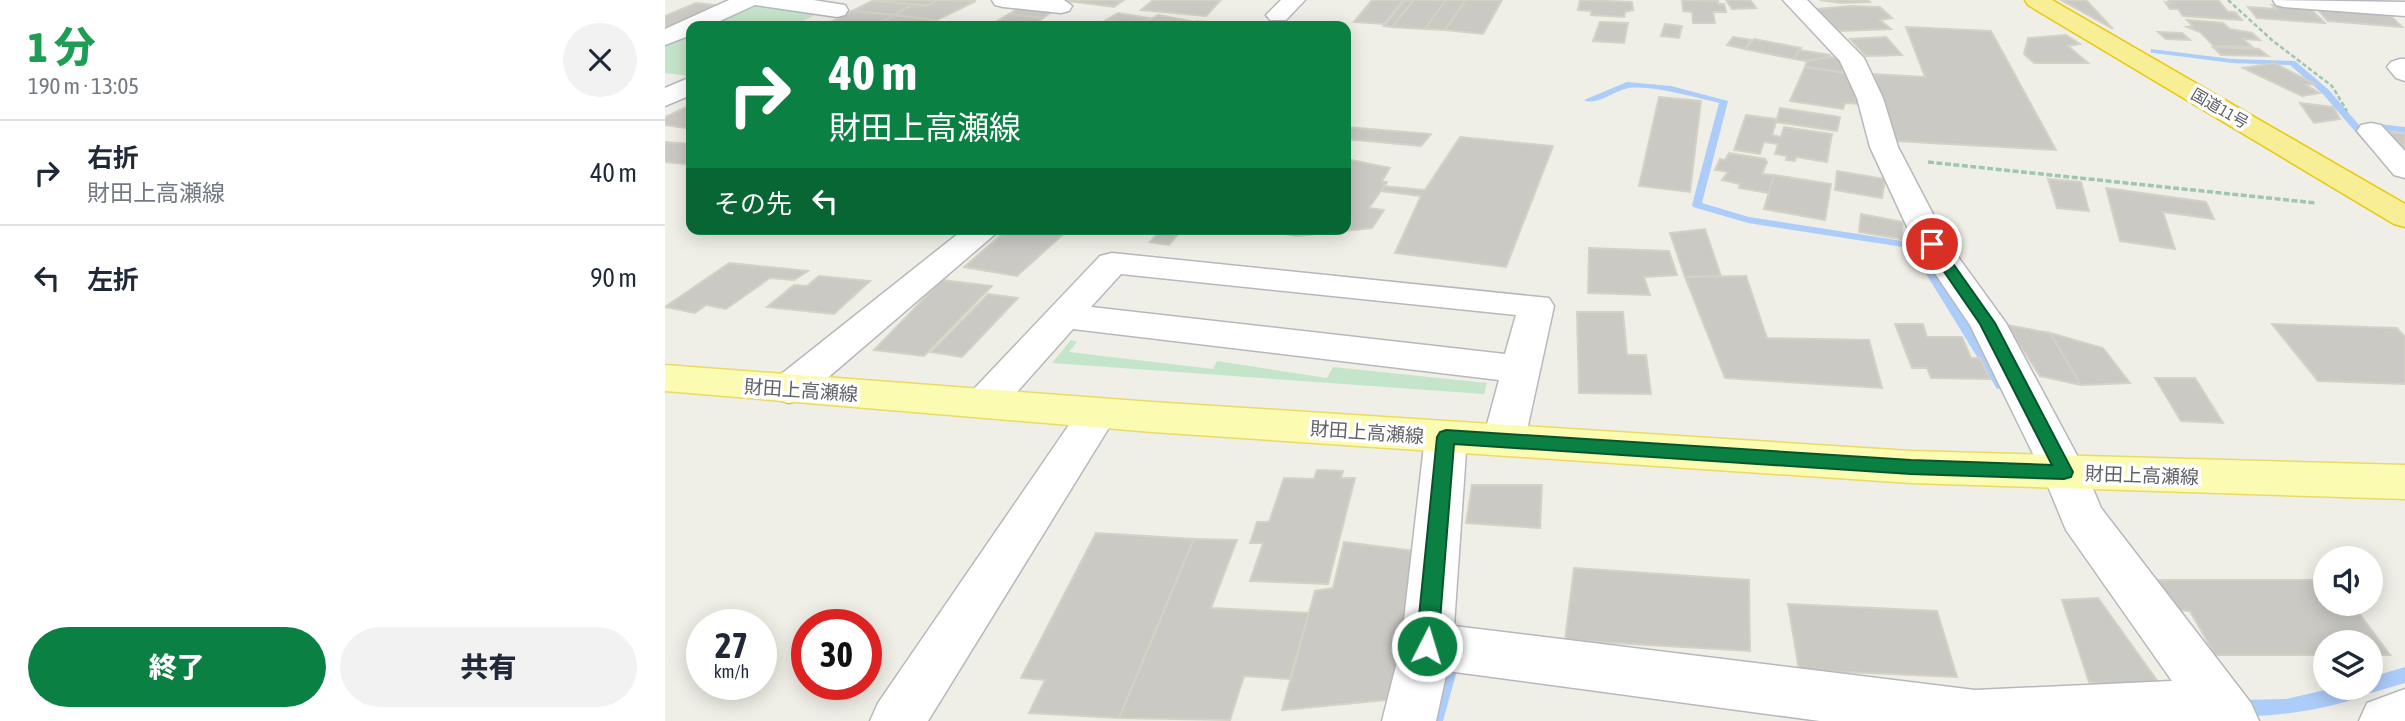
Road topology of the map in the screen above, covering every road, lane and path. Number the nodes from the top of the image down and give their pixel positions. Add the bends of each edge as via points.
1 (747, 0) edge
2 (762, 0) edge
3 (1003, 0) edge
4 (1794, 0) edge
5 (2036, 0) edge
6 (2228, 0) edge
7 (2284, 0) edge
8 (847, 5) edge
9 (1061, 6) dead end
10 (2405, 9) edge
11 (702, 21) edge
12 (815, 21) edge
13 (686, 28) edge
14 (665, 38) edge
15 (686, 88) edge
16 (665, 99) edge
17 (2371, 131) joint
18 (1889, 157) junction
19 (2405, 169) edge
20 (2328, 205) dead end
21 (2405, 216) edge
22 (978, 235) edge
23 (1065, 316) junction
24 (1520, 369) junction
25 (665, 378) edge
26 (789, 389) junction
27 (985, 402) junction
28 (1098, 413) junction
29 (1446, 437) junction
30 (1504, 439) junction
31 (2064, 472) junction
32 (2405, 482) edge
33 (1427, 646) junction
34 (2224, 713) edge
35 (2405, 715) edge
36 (897, 721) edge
37 (1409, 721) edge
38 (2386, 721) edge

1 - 11 street
2 - 8 street
3 - 9 street
4 - 18 street via 1851,58
5 - 21 highway, 国道11号
6 - 17 path via 2332,86 2354,121
7 - 10 street
8 - 12 street
13 - 14 street
15 - 16 street
17 - 19 street
18 - 20 path
18 - 31 street via 1932,244 1987,323
22 - 26 street
23 - 24 street
23 - 24 street via 1112,264 1536,306
23 - 27 street
24 - 30 street
25 - 26 main road, 財田上高瀬線
26 - 27 main road, 財田上高瀬線
27 - 28 main road, 財田上高瀬線
28 - 29 main road, 財田上高瀬線
28 - 36 street
29 - 30 main road, 財田上高瀬線
29 - 33 street
30 - 31 main road, 財田上高瀬線 via 1911,467
31 - 32 main road, 財田上高瀬線
31 - 34 street via 2082,517
33 - 34 street via 1975,716
33 - 37 street
35 - 38 street

